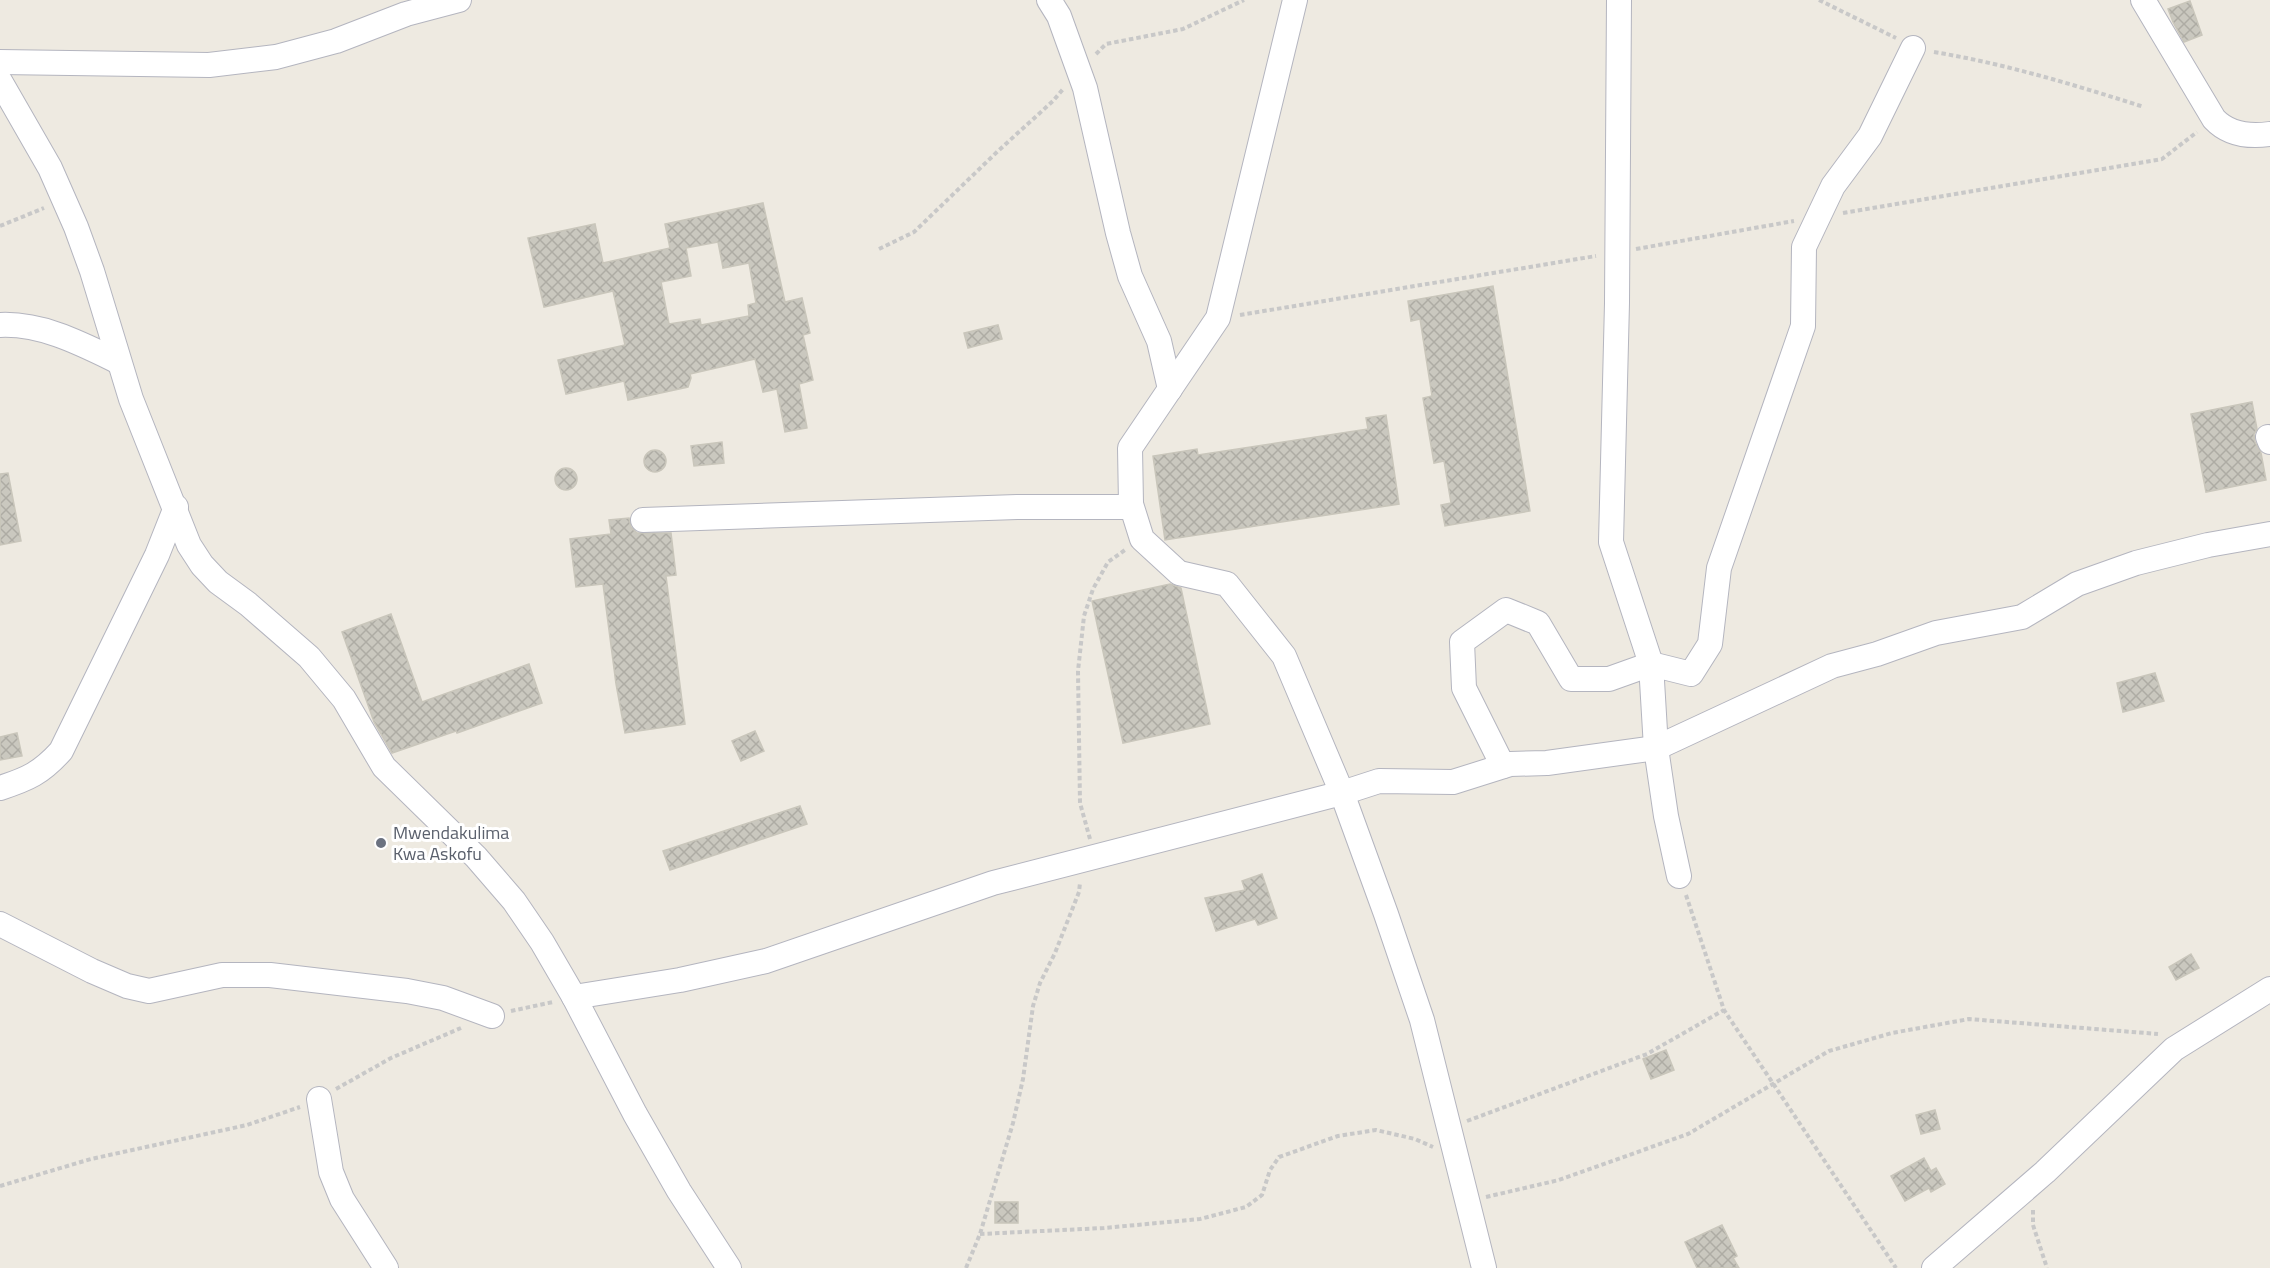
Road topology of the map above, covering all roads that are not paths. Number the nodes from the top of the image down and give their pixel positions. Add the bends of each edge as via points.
1 (459, 0) edge
2 (1049, 0) edge
3 (1295, 0) edge
4 (1619, 0) edge
5 (2143, 0) edge
6 (1913, 48) road end
7 (0, 62) edge
8 (0, 81) edge
9 (2270, 134) edge
10 (0, 325) edge
11 (119, 362) junction
12 (1170, 388) junction
13 (1131, 504) junction
14 (176, 507) junction
15 (643, 520) dead end
16 (2270, 534) edge
17 (1651, 664) junction
18 (1656, 748) junction
19 (1503, 766) junction
20 (0, 788) edge
21 (1341, 793) junction
22 (1679, 876) road end
23 (0, 924) edge
24 (2270, 989) edge
25 (574, 997) junction
26 (492, 1016) road end
27 (319, 1099) road end
28 (386, 1268) edge
29 (729, 1268) edge
30 (1484, 1268) edge
31 (1934, 1268) edge

1 - 7 street via 276,57 209,65
2 - 12 street via 1059,16 1085,88 1130,276 1159,341
3 - 12 street via 1218,318
4 - 17 street via 1611,542
5 - 9 street via 2214,119 2231,132
6 - 17 street via 1870,136 1833,186 1804,247 1803,326 1719,568 1710,645 1691,674
8 - 11 street via 64,199 92,271
10 - 11 street via 32,328 77,341
11 - 14 street
12 - 13 street via 1130,448
13 - 15 street
13 - 21 street via 1142,539 1179,573 1227,584 1284,656
14 - 20 street via 157,555 61,752 29,778
14 - 25 street via 189,545 202,565 309,657 344,699 384,767 476,857 514,901
16 - 18 street via 2136,563 2077,584 2022,617 1936,633 1832,666
17 - 18 street
17 - 19 street via 1609,679 1571,679 1538,622 1506,610 1462,642 1464,688
18 - 19 street via 1547,764
18 - 22 street
19 - 21 street via 1453,782 1379,782
21 - 25 street via 993,883 766,961
21 - 30 street via 1422,1020
23 - 26 street via 92,971 149,991 222,975 270,975 407,991 443,998
24 - 31 street via 2192,1036 2156,1064
25 - 29 street via 679,1191
27 - 28 street via 331,1172 342,1199

